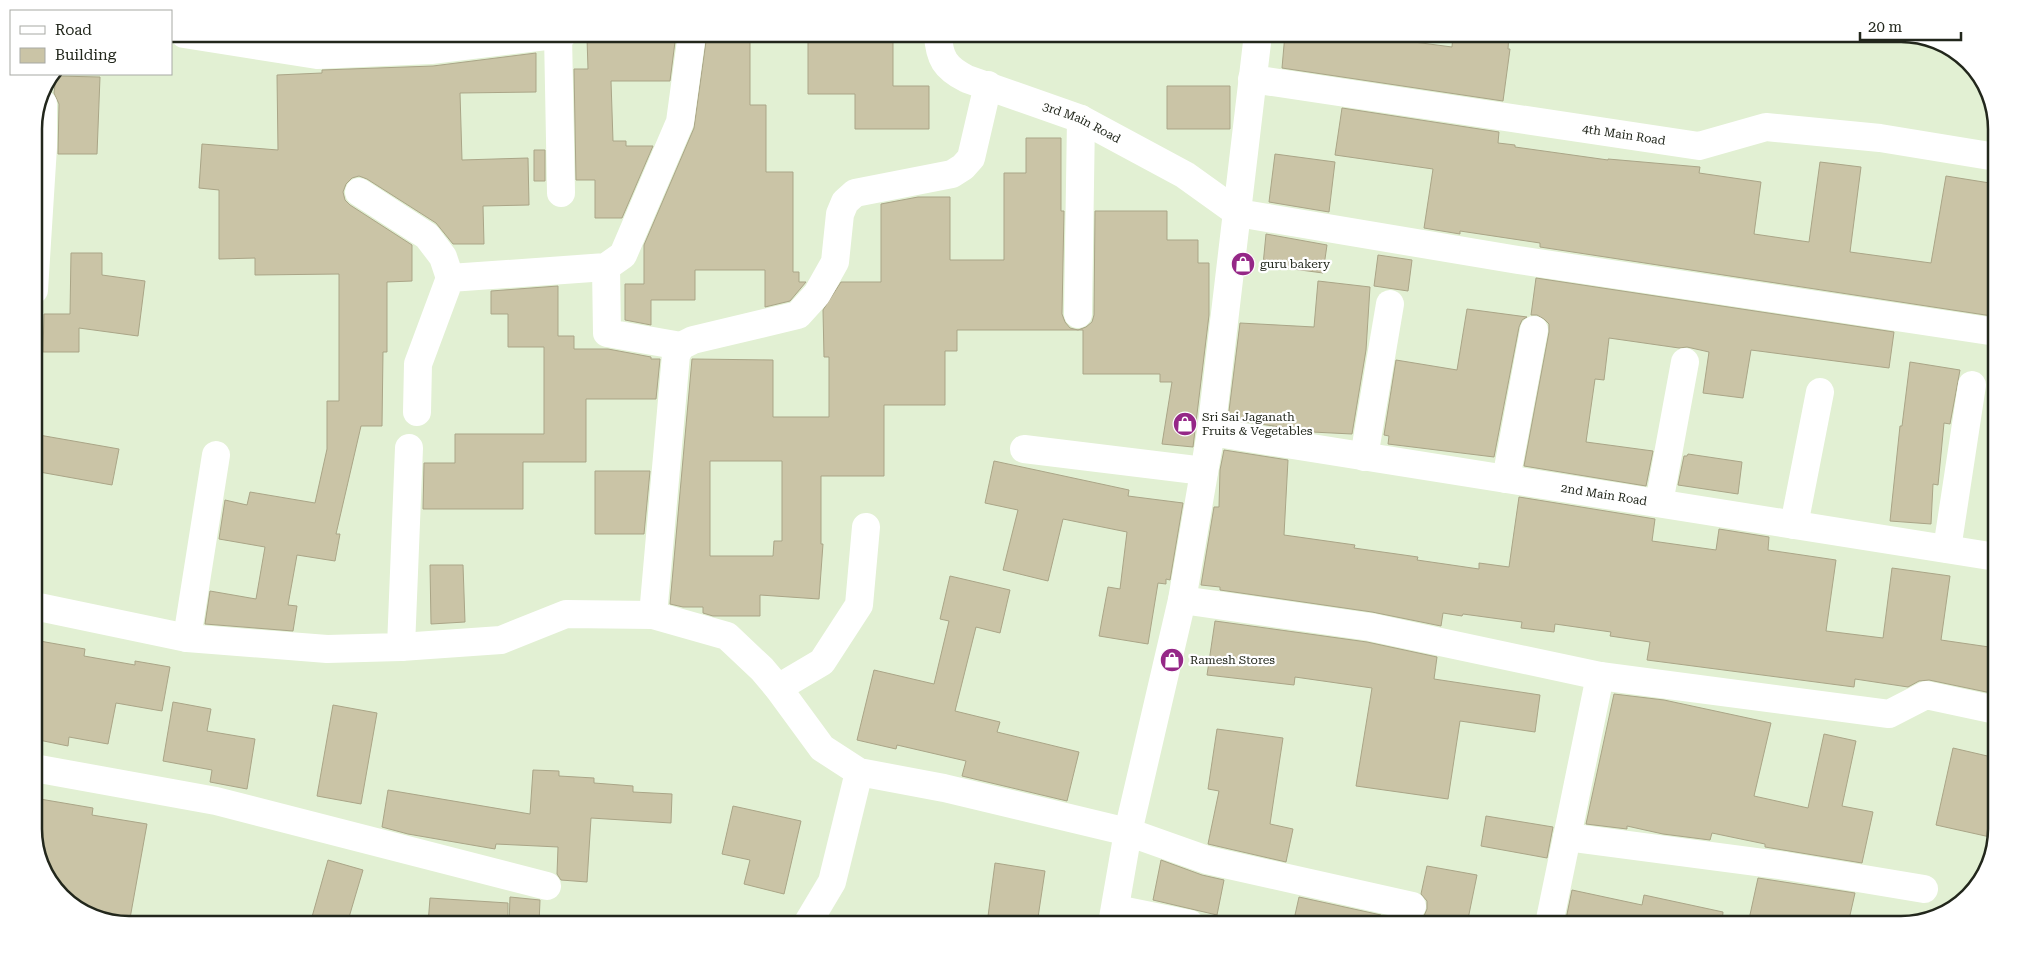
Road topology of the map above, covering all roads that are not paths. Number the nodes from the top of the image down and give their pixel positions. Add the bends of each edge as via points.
1 (232, 42) edge
2 (431, 42) edge
3 (558, 42) edge
4 (691, 42) edge
5 (939, 42) edge
6 (1257, 42) edge
7 (1252, 79) junction
8 (988, 85) junction
9 (1081, 119) junction
10 (1987, 156) edge
11 (359, 192) dead end
12 (561, 193) dead end
13 (1238, 213) junction
14 (606, 267) junction
15 (450, 278) junction
16 (1390, 304) dead end
17 (1078, 314) dead end
18 (1534, 330) dead end
19 (1987, 331) edge
20 (681, 346) junction
21 (1685, 362) dead end
22 (1972, 385) dead end
23 (1820, 392) dead end
24 (417, 412) dead end
25 (1211, 432) junction
26 (409, 448) dead end
27 (1024, 449) dead end
28 (216, 455) dead end
29 (1364, 457) junction
30 (1204, 471) junction
31 (1506, 479) junction
32 (1659, 503) junction
33 (1794, 525) junction
34 (866, 527) dead end
35 (1946, 549) junction
36 (1988, 556) edge
37 (1182, 600) junction
38 (43, 608) edge
39 (653, 615) junction
40 (187, 638) junction
41 (401, 646) junction
42 (1600, 676) junction
43 (778, 688) junction
44 (1988, 708) edge
45 (43, 770) edge
46 (859, 772) junction
47 (1128, 832) junction
48 (1567, 837) junction
49 (547, 886) dead end
50 (1924, 888) dead end
51 (1412, 906) dead end
52 (813, 916) edge
53 (1114, 916) edge
54 (1551, 916) edge

1 - 2 street via 317,56
3 - 12 street
4 - 14 street via 680,122 623,256
5 - 8 street, 3rd Main Road via 942,58 952,72
6 - 7 street
7 - 10 street, 4th Main Road via 1699,146 1766,127 1880,138
7 - 13 street
8 - 9 street, 3rd Main Road
8 - 20 street via 971,158 963,168 952,174 855,193 845,202 840,214 836,262 817,294 798,315 693,340
9 - 13 street, 3rd Main Road via 1185,175
9 - 17 street
11 - 15 street via 427,236 443,257
13 - 19 street via 1518,260
13 - 25 street
14 - 15 street
14 - 20 street via 607,333
15 - 24 street via 418,364
16 - 29 street
18 - 31 street
20 - 39 street via 676,355
21 - 32 street
22 - 35 street
23 - 33 street
25 - 29 street, 2nd Main Road
25 - 30 street
26 - 41 street
27 - 30 street
28 - 40 street
29 - 31 street, 2nd Main Road
30 - 37 street
31 - 32 street, 2nd Main Road
32 - 33 street, 2nd Main Road
33 - 35 street, 2nd Main Road
34 - 43 street via 859,605 822,662
35 - 36 street, 2nd Main Road
37 - 42 street via 1370,628
37 - 47 street
38 - 40 street
39 - 41 street via 566,614 501,640
39 - 43 street via 727,636
40 - 41 street via 327,649
42 - 44 street via 1889,714 1926,695
42 - 48 street
43 - 46 street via 822,748
45 - 49 street via 216,801
46 - 47 street via 944,788
46 - 52 street via 832,882
47 - 51 street via 1208,860
47 - 53 street
48 - 50 street
48 - 54 street

